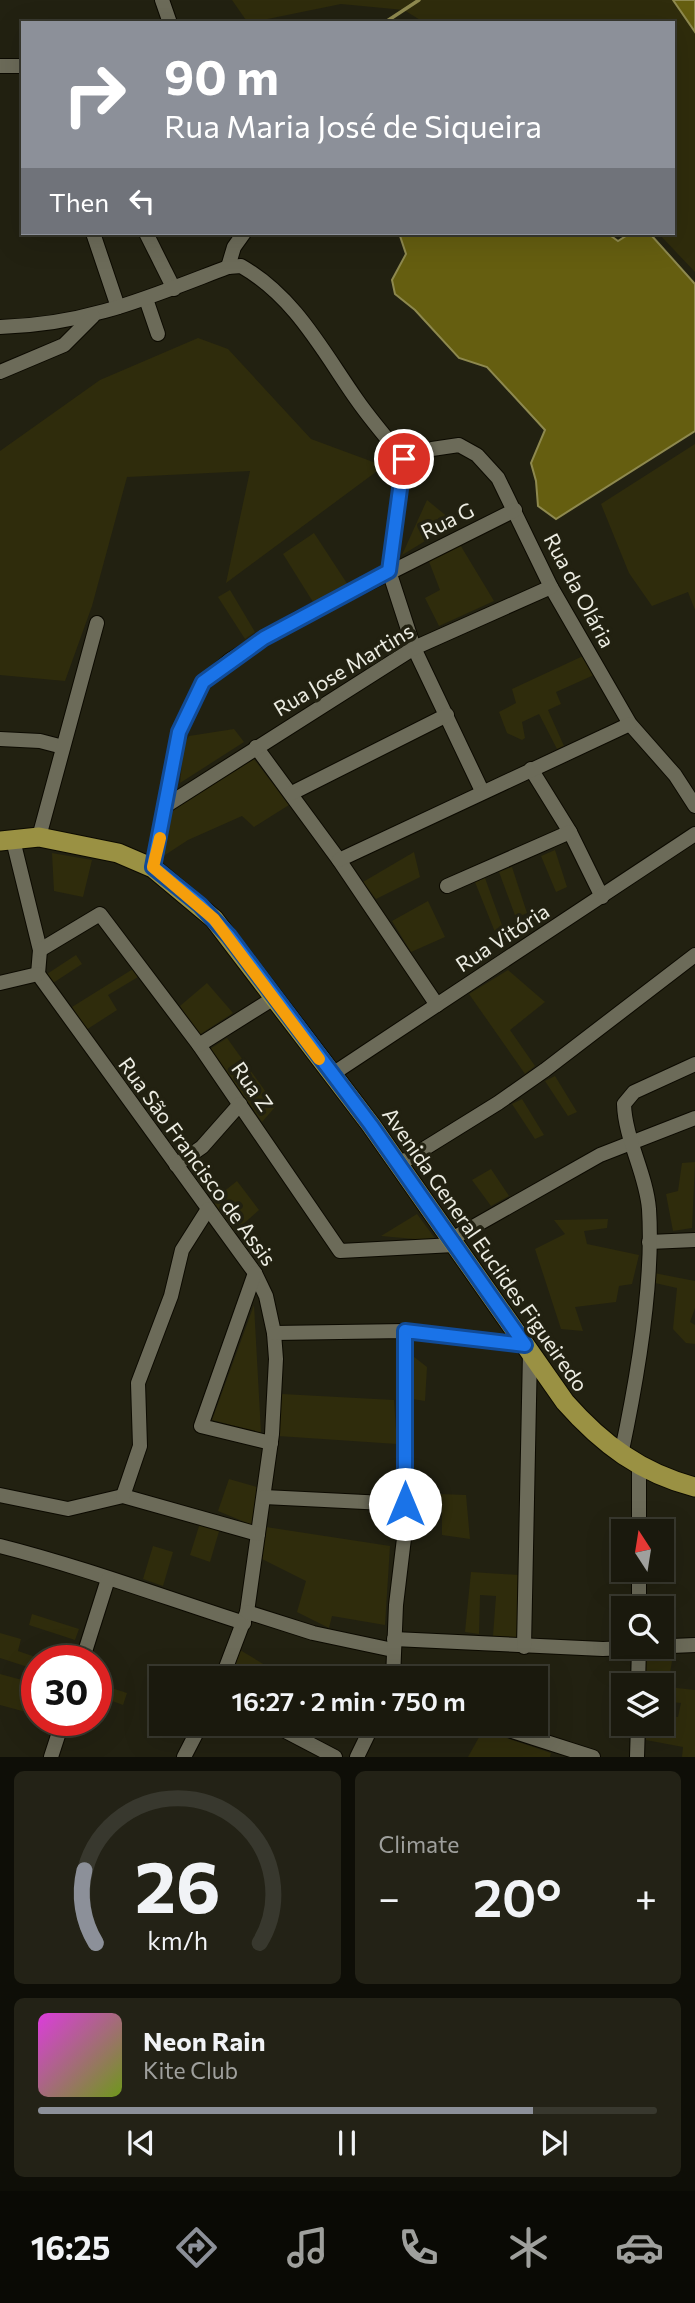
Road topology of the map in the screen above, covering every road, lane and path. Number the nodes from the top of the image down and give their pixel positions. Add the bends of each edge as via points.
1 (162, 0) edge
2 (169, 21) edge
3 (0, 66) edge
4 (21, 66) edge
5 (94, 235) edge
6 (147, 235) edge
7 (243, 235) edge
8 (235, 266) junction
9 (174, 289) junction
10 (146, 299) junction
11 (118, 307) junction
12 (93, 316) junction
13 (0, 327) edge
14 (158, 334) dead end
15 (0, 372) edge
16 (404, 459) junction
17 (515, 510) junction
18 (389, 571) junction
19 (551, 587) junction
20 (97, 623) dead end
21 (414, 648) junction
22 (447, 715) junction
23 (630, 724) junction
24 (0, 739) edge
25 (63, 747) junction
26 (256, 747) junction
27 (531, 769) junction
28 (482, 791) junction
29 (292, 793) junction
30 (167, 805) junction
31 (695, 806) edge
32 (570, 832) junction
33 (695, 834) edge
34 (39, 836) junction
35 (7, 841) edge
36 (339, 860) junction
37 (153, 867) junction
38 (447, 886) dead end
39 (602, 897) junction
40 (40, 950) junction
41 (695, 955) edge
42 (38, 974) junction
43 (0, 982) edge
44 (274, 998) junction
45 (437, 1005) junction
46 (199, 1045) junction
47 (695, 1064) edge
48 (331, 1075) junction
49 (240, 1104) junction
50 (695, 1118) edge
51 (633, 1140) junction
52 (176, 1164) junction
53 (398, 1165) junction
54 (208, 1209) junction
55 (695, 1240) edge
56 (649, 1242) junction
57 (452, 1243) junction
58 (256, 1273) junction
59 (405, 1331) junction
60 (274, 1333) junction
61 (528, 1348) junction
62 (271, 1443) junction
63 (621, 1455) junction
64 (639, 1467) junction
65 (695, 1487) edge
66 (2, 1496) edge
67 (124, 1496) junction
68 (264, 1497) junction
69 (405, 1504) junction
70 (0, 1511) edge
71 (639, 1519) edge
72 (258, 1534) junction
73 (0, 1546) edge
74 (108, 1579) junction
75 (245, 1617) junction
76 (393, 1644) junction
77 (87, 1645) edge
78 (695, 1645) edge
79 (674, 1646) edge
80 (524, 1647) junction
81 (611, 1648) edge
82 (227, 1666) edge
83 (393, 1666) edge
84 (58, 1736) edge
85 (195, 1736) edge
86 (295, 1736) edge
87 (367, 1736) edge
88 (527, 1736) edge
89 (638, 1736) edge
90 (51, 1757) edge
91 (184, 1757) edge
92 (335, 1757) edge
93 (357, 1757) edge
94 (593, 1757) edge
95 (637, 1757) edge

1 - 2 street
3 - 4 street
5 - 11 street
6 - 9 street
7 - 8 street via 234,247
8 - 9 street
8 - 16 street via 282,297 300,316
9 - 10 street
10 - 11 street
10 - 14 street
11 - 12 street
12 - 13 street
12 - 15 street via 64,345
16 - 17 street, Rua da Olária via 443,446 464,446 498,478
16 - 18 street
17 - 18 street, Rua G
17 - 19 street, Rua da Olária
18 - 21 street
18 - 30 street, Rua G via 258,642 203,682 179,732
19 - 21 street, Rua Jose Martins
19 - 23 street, Rua da Olária
20 - 25 street
21 - 22 street
21 - 26 street, Rua Jose Martins
22 - 28 street
22 - 29 street
23 - 27 street
23 - 31 street, Rua da Olária via 675,775
24 - 25 street
25 - 34 street
26 - 29 street
26 - 30 street, Rua Jose Martins
27 - 28 street
27 - 32 street
28 - 36 street
29 - 36 street
30 - 37 street, Rua G
32 - 38 street
32 - 39 street
33 - 39 street, Rua Vitória
34 - 35 main road, Avenida General Euclides Figueiredo
34 - 37 main road, Avenida General Euclides Figueiredo via 103,849
35 - 40 street
36 - 45 street
37 - 44 main road, Avenida General Euclides Figueiredo via 214,919
39 - 45 street, Rua Vitória
40 - 42 street
40 - 46 street, Rua Z via 100,914
41 - 53 street via 536,1077
42 - 43 street
42 - 52 street, Rua São Francisco de Assis
44 - 46 street
44 - 48 main road, Avenida General Euclides Figueiredo
45 - 48 street, Rua Vitória
46 - 49 street, Rua Z
47 - 51 street via 625,1100
48 - 53 main road, Avenida General Euclides Figueiredo
49 - 52 street via 202,1147
49 - 57 street, Rua Z via 340,1251
50 - 51 street
51 - 56 street via 648,1200
51 - 57 street via 534,1190
52 - 54 street, Rua São Francisco de Assis
53 - 57 main road, Avenida General Euclides Figueiredo
54 - 58 street, Rua São Francisco de Assis
54 - 67 street via 182,1250 171,1296 138,1383 140,1446
55 - 56 street
56 - 63 street via 632,1405
57 - 61 main road, Avenida General Euclides Figueiredo
58 - 60 street, Rua São Francisco de Assis
58 - 62 street via 201,1426
59 - 60 street
59 - 61 street
59 - 69 street
60 - 62 street, Rua São Francisco de Assis
61 - 63 main road, Avenida General Euclides Figueiredo via 584,1423
61 - 80 street
62 - 68 street, Rua São Francisco de Assis
63 - 64 main road, Avenida General Euclides Figueiredo
64 - 65 main road, Avenida General Euclides Figueiredo
64 - 71 street
66 - 67 street via 68,1509
66 - 70 street
67 - 72 street
68 - 69 street
68 - 72 street, Rua São Francisco de Assis
69 - 76 street
72 - 75 street, Rua São Francisco de Assis
73 - 74 street via 74,1564
74 - 75 street
74 - 77 street
75 - 76 street via 313,1633
75 - 82 street, Rua São Francisco de Assis
76 - 80 street
76 - 83 street
78 - 79 street
80 - 81 street
84 - 90 street
85 - 91 street
86 - 92 street
87 - 93 street
88 - 94 street
89 - 95 street

